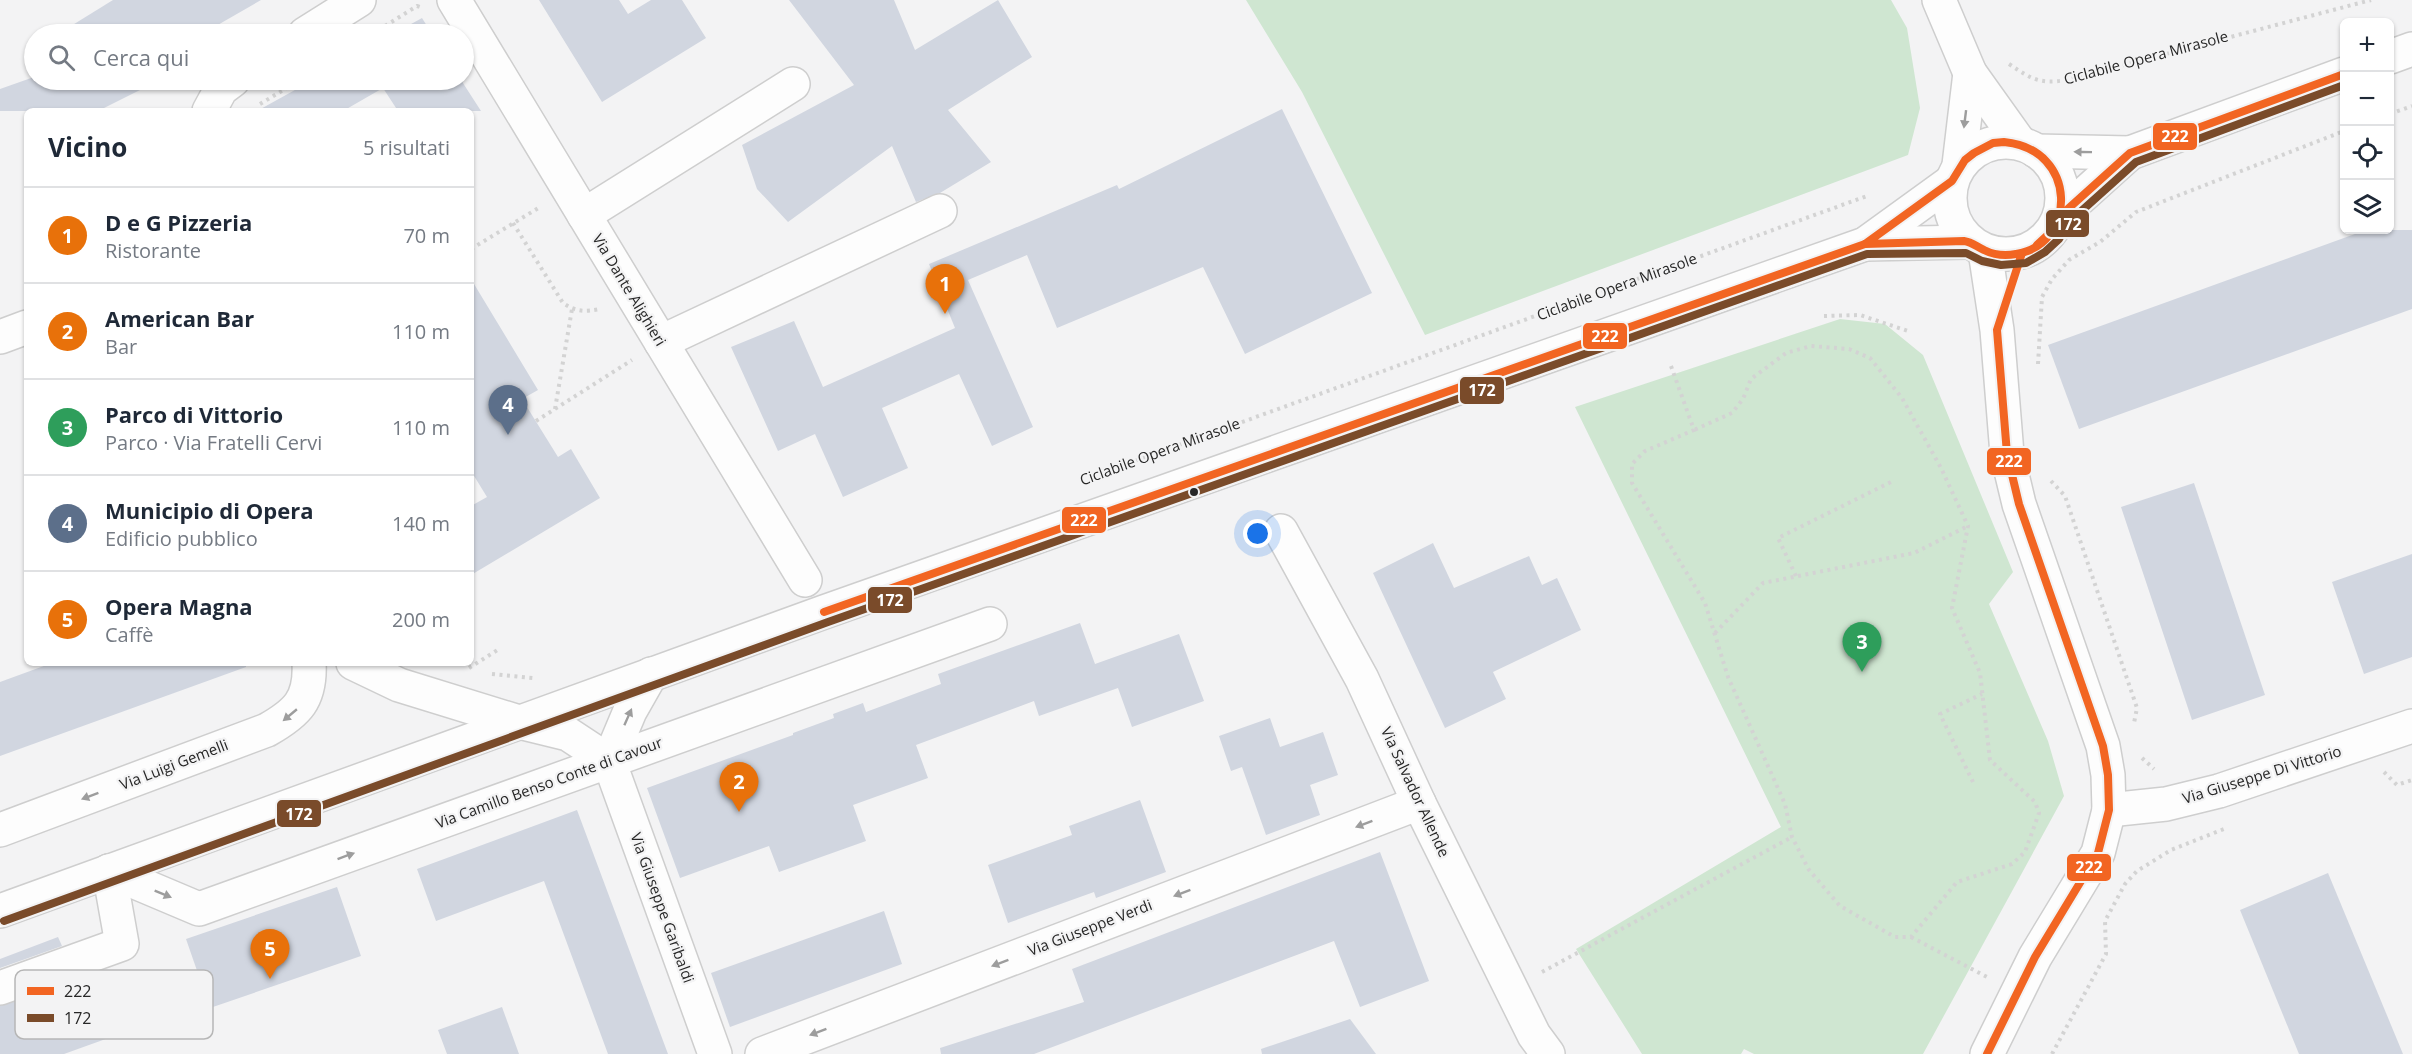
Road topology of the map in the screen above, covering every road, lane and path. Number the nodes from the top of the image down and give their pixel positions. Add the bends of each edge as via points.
1 (360, 0) edge
2 (1940, 0) edge
3 (2371, 0) edge
4 (441, 5) edge
5 (321, 24) edge
6 (389, 24) edge
7 (454, 24) edge
8 (2412, 49) edge
9 (474, 53) edge
10 (2394, 56) edge
11 (1970, 73) junction
12 (2340, 75) edge
13 (793, 84) dead end
14 (220, 90) edge
15 (284, 90) edge
16 (259, 105) dead end
17 (2412, 106) edge
18 (211, 108) edge
19 (2394, 113) edge
20 (2340, 133) edge
21 (2028, 147) junction
22 (2130, 153) junction
23 (1956, 173) junction
24 (1872, 195) dead end
25 (576, 202) junction
26 (940, 210) dead end
27 (2060, 216) junction
28 (513, 223) junction
29 (1865, 244) junction
30 (1977, 246) junction
31 (474, 247) edge
32 (2022, 253) junction
33 (629, 290) junction
34 (572, 309) junction
35 (1824, 316) dead end
36 (24, 328) edge
37 (1997, 330) junction
38 (1908, 331) dead end
39 (0, 337) edge
40 (661, 342) junction
41 (2038, 365) dead end
42 (1671, 366) dead end
43 (555, 409) junction
44 (536, 421) dead end
45 (1694, 430) junction
46 (1111, 470) dead end
47 (2043, 473) dead end
48 (1893, 481) dead end
49 (1968, 526) junction
50 (1281, 531) dead end
51 (1796, 576) junction
52 (805, 580) dead end
53 (990, 624) dead end
54 (1715, 633) junction
55 (499, 650) dead end
56 (474, 665) edge
57 (309, 666) edge
58 (360, 666) edge
59 (473, 666) edge
60 (473, 672) dead end
61 (489, 674) dead end
62 (651, 674) junction
63 (541, 679) dead end
64 (1982, 694) junction
65 (519, 722) junction
66 (2412, 726) edge
67 (2132, 732) dead end
68 (2139, 750) dead end
69 (609, 762) junction
70 (2161, 775) dead end
71 (2374, 775) dead end
72 (2412, 780) edge
73 (1973, 782) dead end
74 (1419, 803) junction
75 (2109, 810) junction
76 (2232, 826) dead end
77 (0, 830) edge
78 (1792, 837) junction
79 (109, 872) junction
80 (0, 910) edge
81 (1911, 937) junction
82 (50, 970) edge
83 (1540, 974) dead end
84 (15, 983) edge
85 (0, 988) edge
86 (2017, 992) junction
87 (715, 1054) edge
88 (762, 1054) edge
89 (1548, 1054) edge
90 (1987, 1054) edge
91 (2052, 1054) edge

1 - 5 street
2 - 11 street
3 - 11 path, Ciclabile Opera Mirasole via 2067,80 2046,83 2026,76 2004,61
4 - 6 path via 417,6
4 - 7 street, Via Dante Alighieri
8 - 10 street
9 - 25 street, Via Dante Alighieri
11 - 21 street
11 -> 23 street
12 - 22 street
13 - 25 street
14 - 18 street
15 - 16 path
17 - 19 path
20 - 41 path via 2136,212 2100,242 2069,260 2042,297
22 -> 21 street
21 - 23 street via 2003,142 1986,145 1971,153
21 - 27 street via 2048,160 2056,172 2061,186
22 - 27 street
23 - 29 street
23 - 30 street via 1949,198 1952,214 1958,229
24 - 46 path, Ciclabile Opera Mirasole
25 - 28 path
25 - 33 street, Via Dante Alighieri
26 - 40 street
27 - 32 street via 2038,245
28 - 31 path
28 - 34 path via 563,303
29 - 30 street
29 - 62 street
30 - 32 street via 2003,255
30 - 37 street
32 - 37 street
33 - 34 path via 602,308 586,312
33 - 40 street, Via Dante Alighieri
34 - 43 path
35 - 38 path via 1860,315
36 - 39 street
37 - 75 street via 2007,454 2019,504 2103,746
40 - 43 path
40 - 52 street, Via Dante Alighieri
42 - 45 path
43 - 44 path
45 - 49 path via 1732,413 1751,379 1786,353 1811,346 1849,349 1870,358 1902,398
45 - 54 path via 1645,451 1632,464 1632,483 1705,603
47 - 67 path via 2065,496 2137,708
48 - 51 path via 1778,538
49 - 51 path via 1914,553
49 - 64 path via 1952,608 1980,673
50 - 74 street, Via Salvador Allende via 1362,680
51 - 54 path via 1763,583
53 - 69 street, Via Camillo Benso Conte di Cavour
54 - 78 path via 1728,677 1785,804
55 - 56 path
57 -> 77 street, Via Luigi Gemelli via 307,694 299,707 267,730
58 - 65 street via 399,685
59 - 60 path via 465,671
61 - 63 path
62 - 65 street
69 -> 62 street via 630,711
64 - 73 path via 1940,714
64 - 81 path via 1990,760 2035,802 2039,813 2025,852 2012,864 1957,882
65 - 69 street via 567,734
65 - 79 street
66 - 75 street, Via Giuseppe Di Vittorio via 2219,791 2166,804
68 - 70 path via 2142,759
79 -> 69 street, Via Camillo Benso Conte di Cavour via 199,909
69 - 87 street, Via Giuseppe Garibaldi
71 - 72 path via 2384,772 2397,785
74 -> 88 street, Via Giuseppe Verdi
74 - 89 street, Via Salvador Allende via 1534,1035
75 - 86 street via 2098,853
76 - 91 path via 2171,850 2137,871 2125,884 2106,921 2106,954
78 - 81 path via 1809,870 1840,906 1895,937
78 - 83 path
79 - 80 street
79 - 82 street via 122,944
81 - 86 path
84 - 85 street
86 - 90 street

